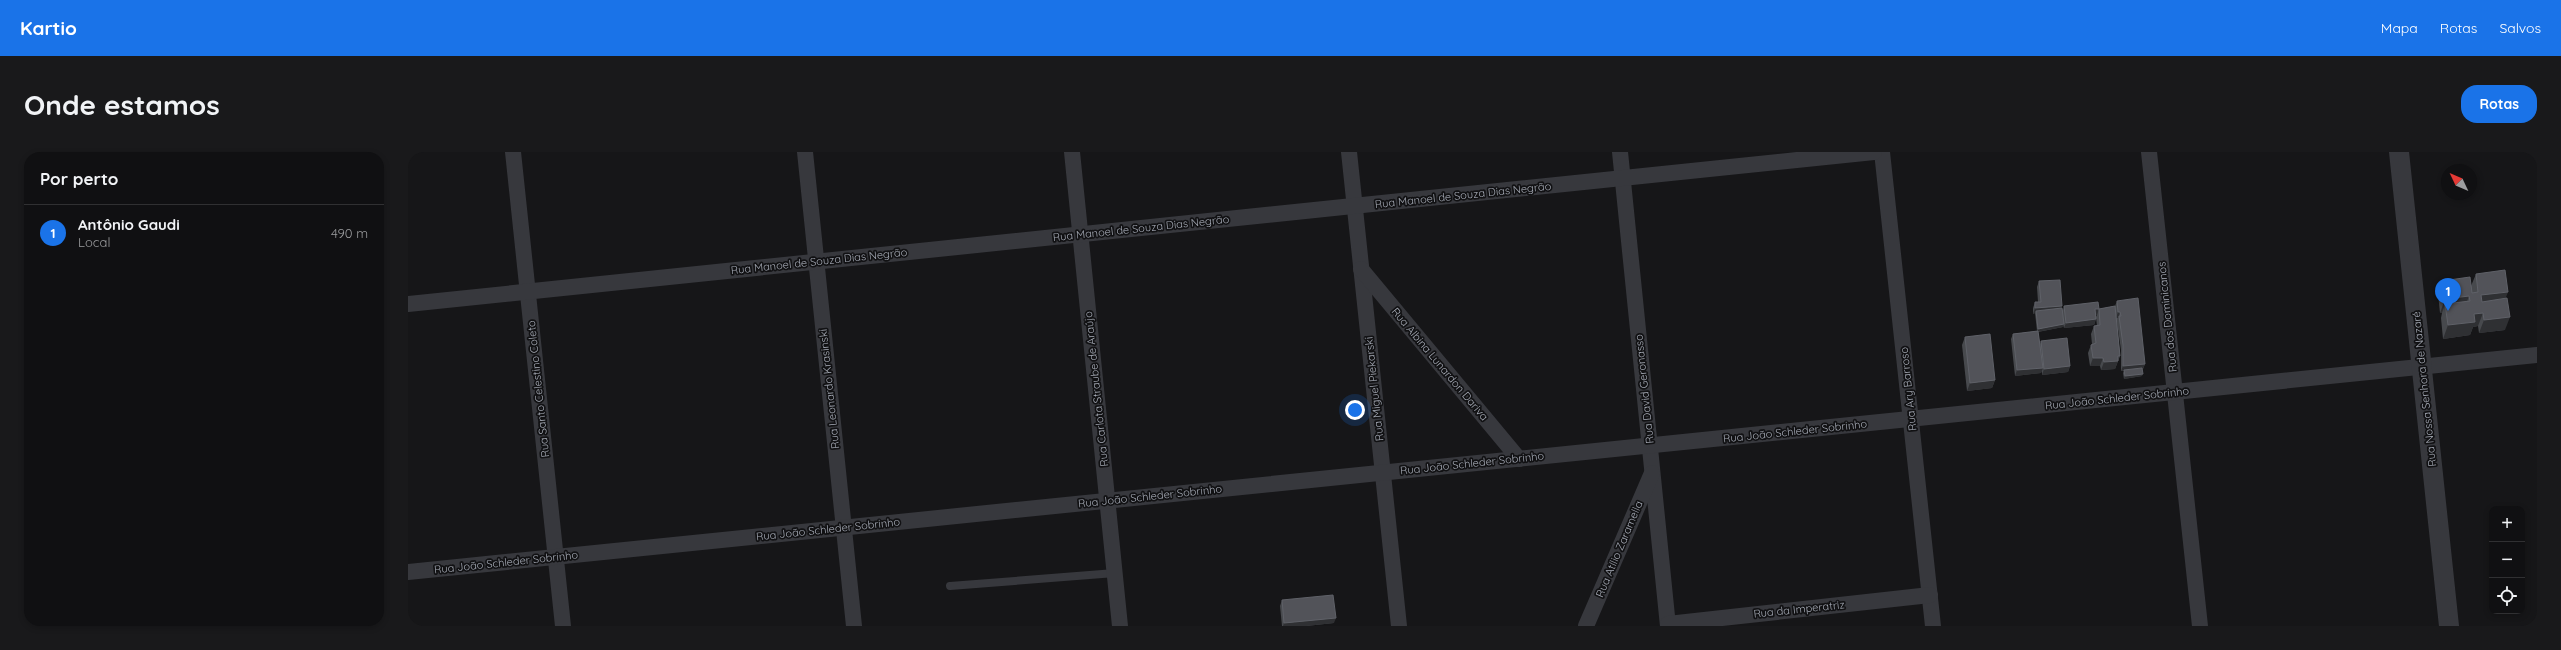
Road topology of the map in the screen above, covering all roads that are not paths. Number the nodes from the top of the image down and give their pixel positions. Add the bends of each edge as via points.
1 (513, 152) edge
2 (805, 152) edge
3 (1072, 152) edge
4 (1349, 152) edge
5 (1620, 152) edge
6 (1874, 152) edge
7 (1882, 152) edge
8 (2149, 152) edge
9 (2399, 152) edge
10 (1623, 178) junction
11 (1354, 206) junction
12 (1080, 234) junction
13 (816, 262) junction
14 (1361, 268) junction
15 (528, 292) junction
16 (408, 304) edge
17 (2537, 355) edge
18 (2422, 367) junction
19 (2175, 392) junction
20 (1911, 419) junction
21 (1650, 445) junction
22 (1519, 459) junction
23 (1383, 472) junction
24 (1653, 472) junction
25 (1107, 501) junction
26 (844, 528) junction
27 (556, 557) junction
28 (408, 572) edge
29 (1115, 574) junction
30 (950, 586) dead end
31 (1930, 595) junction
32 (1668, 625) edge
33 (563, 626) edge
34 (854, 626) edge
35 (1120, 626) edge
36 (1399, 626) edge
37 (1586, 626) edge
38 (1933, 626) edge
39 (2200, 626) edge
40 (2449, 626) edge

1 - 15 street, Rua Santo Celestino Coleto
2 - 13 street, Rua Leonardo Krasinski
3 - 12 street, Rua Carlota Straube de Araújo
4 - 11 street, Rua Miguel Piekarski
5 - 10 street, Rua David Geronasso
6 - 10 street, Rua Manoel de Souza Dias Negrão
7 - 20 street, Rua Ary Barroso
8 - 19 street, Rua dos Dominicanos
9 - 18 street, Rua Nossa Senhora de Nazaré
10 - 11 street, Rua Manoel de Souza Dias Negrão
10 - 21 street, Rua David Geronasso
11 - 12 street, Rua Manoel de Souza Dias Negrão
11 - 14 street, Rua Miguel Piekarski
12 - 13 street, Rua Manoel de Souza Dias Negrão
12 - 25 street, Rua Carlota Straube de Araújo
13 - 15 street, Rua Manoel de Souza Dias Negrão
13 - 26 street, Rua Leonardo Krasinski
14 - 22 street, Rua Albina Lunardon Dariva
14 - 23 street, Rua Miguel Piekarski
15 - 16 street, Rua Manoel de Souza Dias Negrão
15 - 27 street, Rua Santo Celestino Coleto
17 - 18 street, Rua João Schleder Sobrinho
18 - 19 street, Rua João Schleder Sobrinho
18 - 40 street, Rua Nossa Senhora de Nazaré
19 - 20 street, Rua João Schleder Sobrinho
19 - 39 street, Rua dos Dominicanos
20 - 21 street, Rua João Schleder Sobrinho
20 - 31 street, Rua Ary Barroso
21 - 22 street, Rua João Schleder Sobrinho
21 - 24 street, Rua David Geronasso
22 - 23 street, Rua João Schleder Sobrinho
23 - 25 street, Rua João Schleder Sobrinho
23 - 36 street, Rua Miguel Piekarski
24 - 32 street, Rua David Geronasso
24 - 37 street, Rua Atílio Zaramella
25 - 26 street, Rua João Schleder Sobrinho
25 - 29 street, Rua Carlota Straube de Araújo
26 - 27 street, Rua João Schleder Sobrinho
26 - 34 street, Rua Leonardo Krasinski
27 - 28 street, Rua João Schleder Sobrinho
27 - 33 street, Rua Santo Celestino Coleto
29 - 30 lane
29 - 35 street, Rua Carlota Straube de Araújo
31 - 32 street, Rua da Imperatriz
31 - 38 street, Rua Ary Barroso

